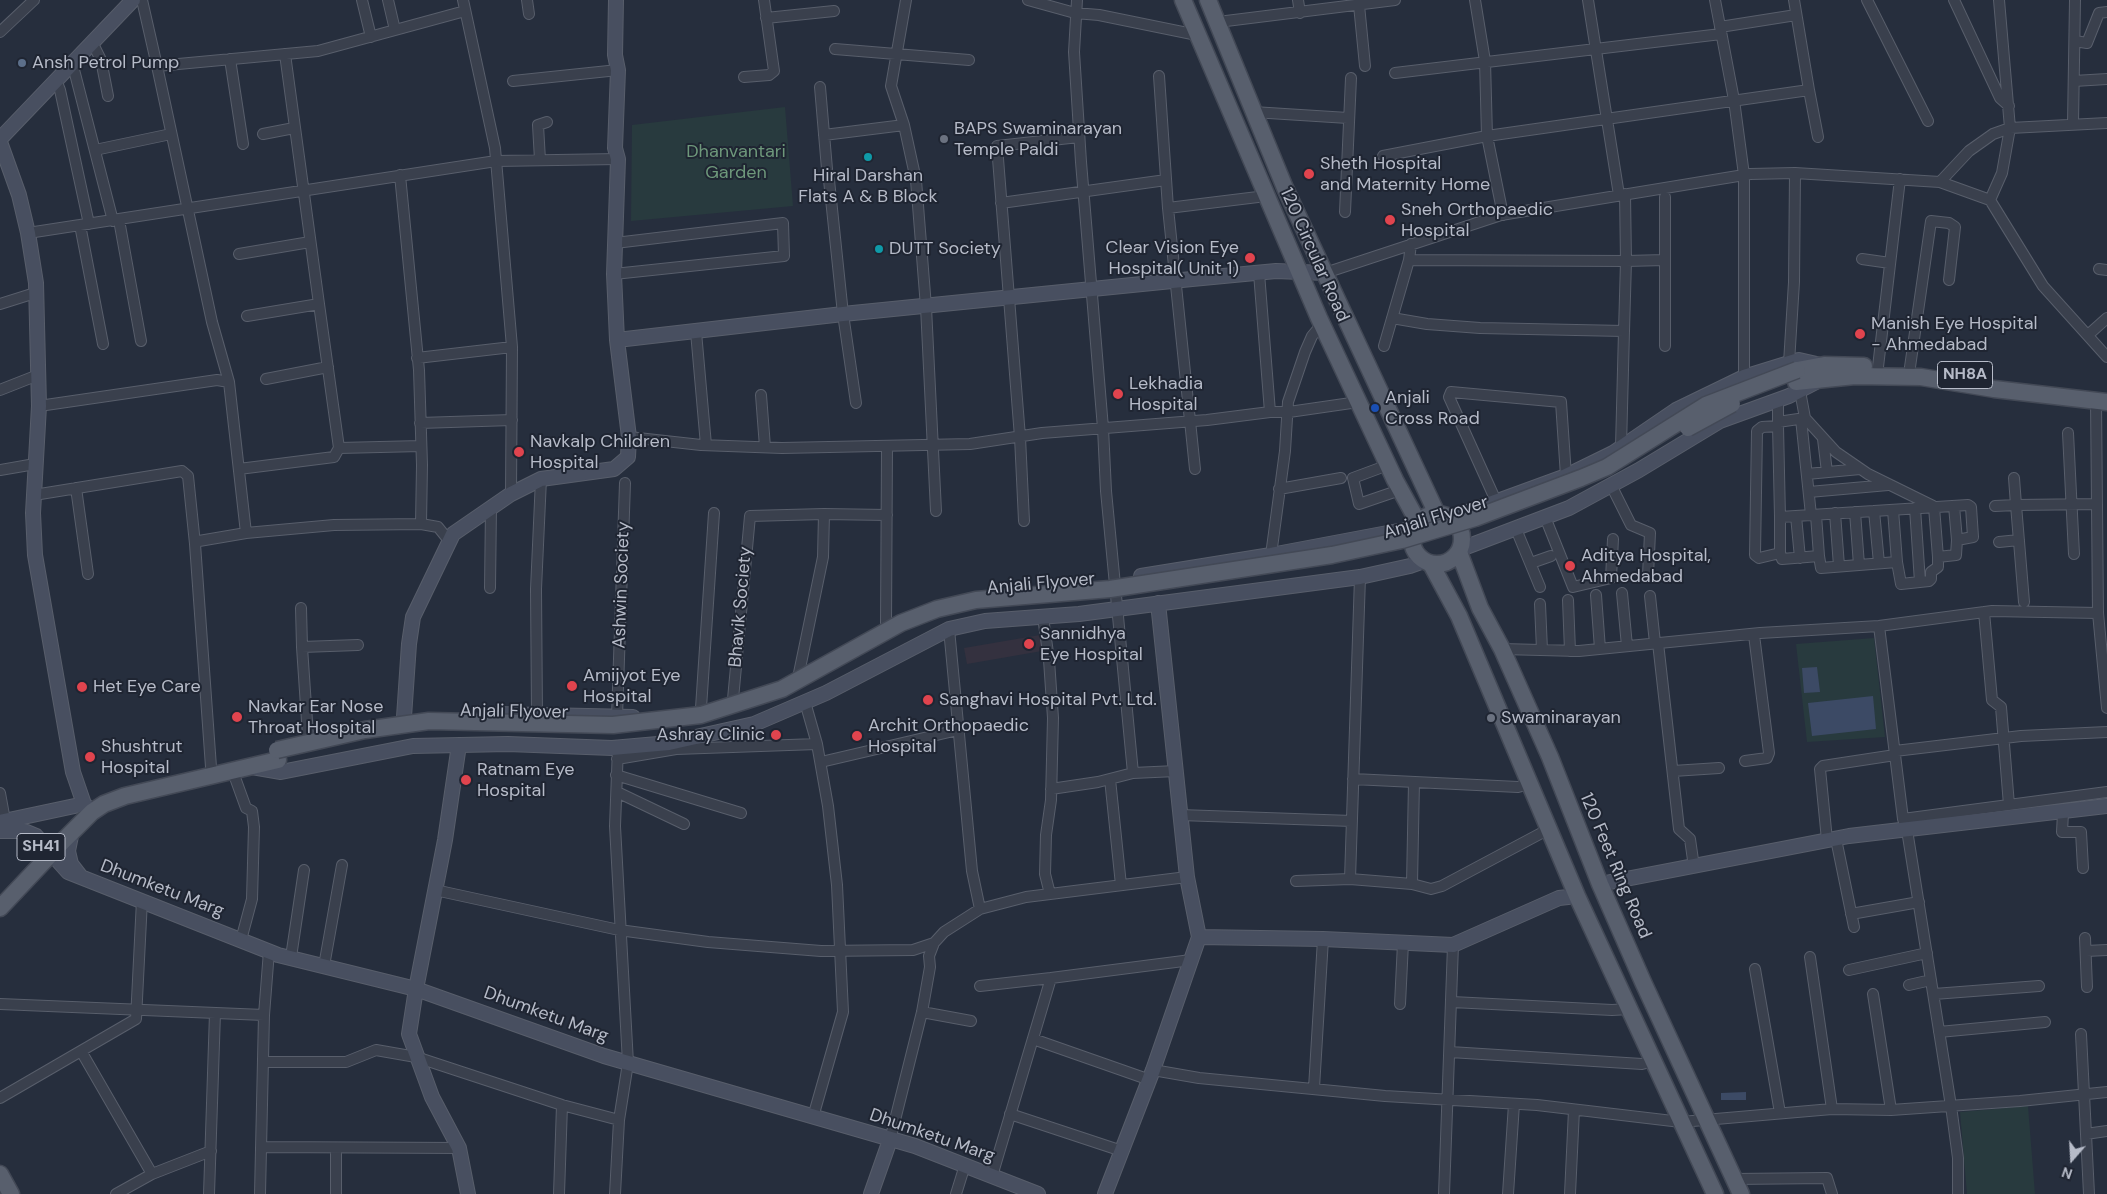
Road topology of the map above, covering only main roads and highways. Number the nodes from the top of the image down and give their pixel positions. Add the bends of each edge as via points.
1 (1182, 0) edge
2 (1208, 0) edge
3 (1823, 372) junction
4 (2103, 398) edge
5 (1444, 516) junction
6 (1416, 525) junction
7 (1460, 550) junction
8 (1428, 562) junction
9 (274, 754) junction
10 (88, 808) junction
11 (47, 849) junction
12 (0, 893) edge
13 (0, 908) edge
14 (0, 1174) edge
15 (0, 1190) edge
16 (2, 1194) edge
17 (11, 1194) edge
18 (1715, 1194) edge
19 (1741, 1194) edge

1 - 6 main road, 120 Circular Road via 1322,324
2 - 5 main road, 120 Circular Road via 1324,273
3 - 4 main road via 1921,377 1994,389
3 - 4 main road, NH8A via 1910,367
3 - 9 main road, Anjali Flyover / NH8A, bridge via 1795,377 1706,405 1607,467 1474,518 1402,540 1332,555 1110,589 976,600 937,609 901,623 782,689 701,715 614,725 429,721 365,730
5 - 6 main road via 1424,518
5 - 7 main road via 1458,524 1462,534
6 - 8 main road via 1412,535 1414,550
7 - 8 main road via 1447,562
7 - 19 main road, 120 Feet Ring Road via 1480,608 1550,757 1600,884
8 - 18 main road via 1459,616 1578,896
9 - 10 main road, Anjali Flyover via 252,768 125,796
9 - 10 main road via 122,787
10 - 11 main road, SH41
10 - 11 main road via 72,831
11 - 12 main road, SH41
11 - 13 main road
14 - 17 main road
15 - 16 main road

